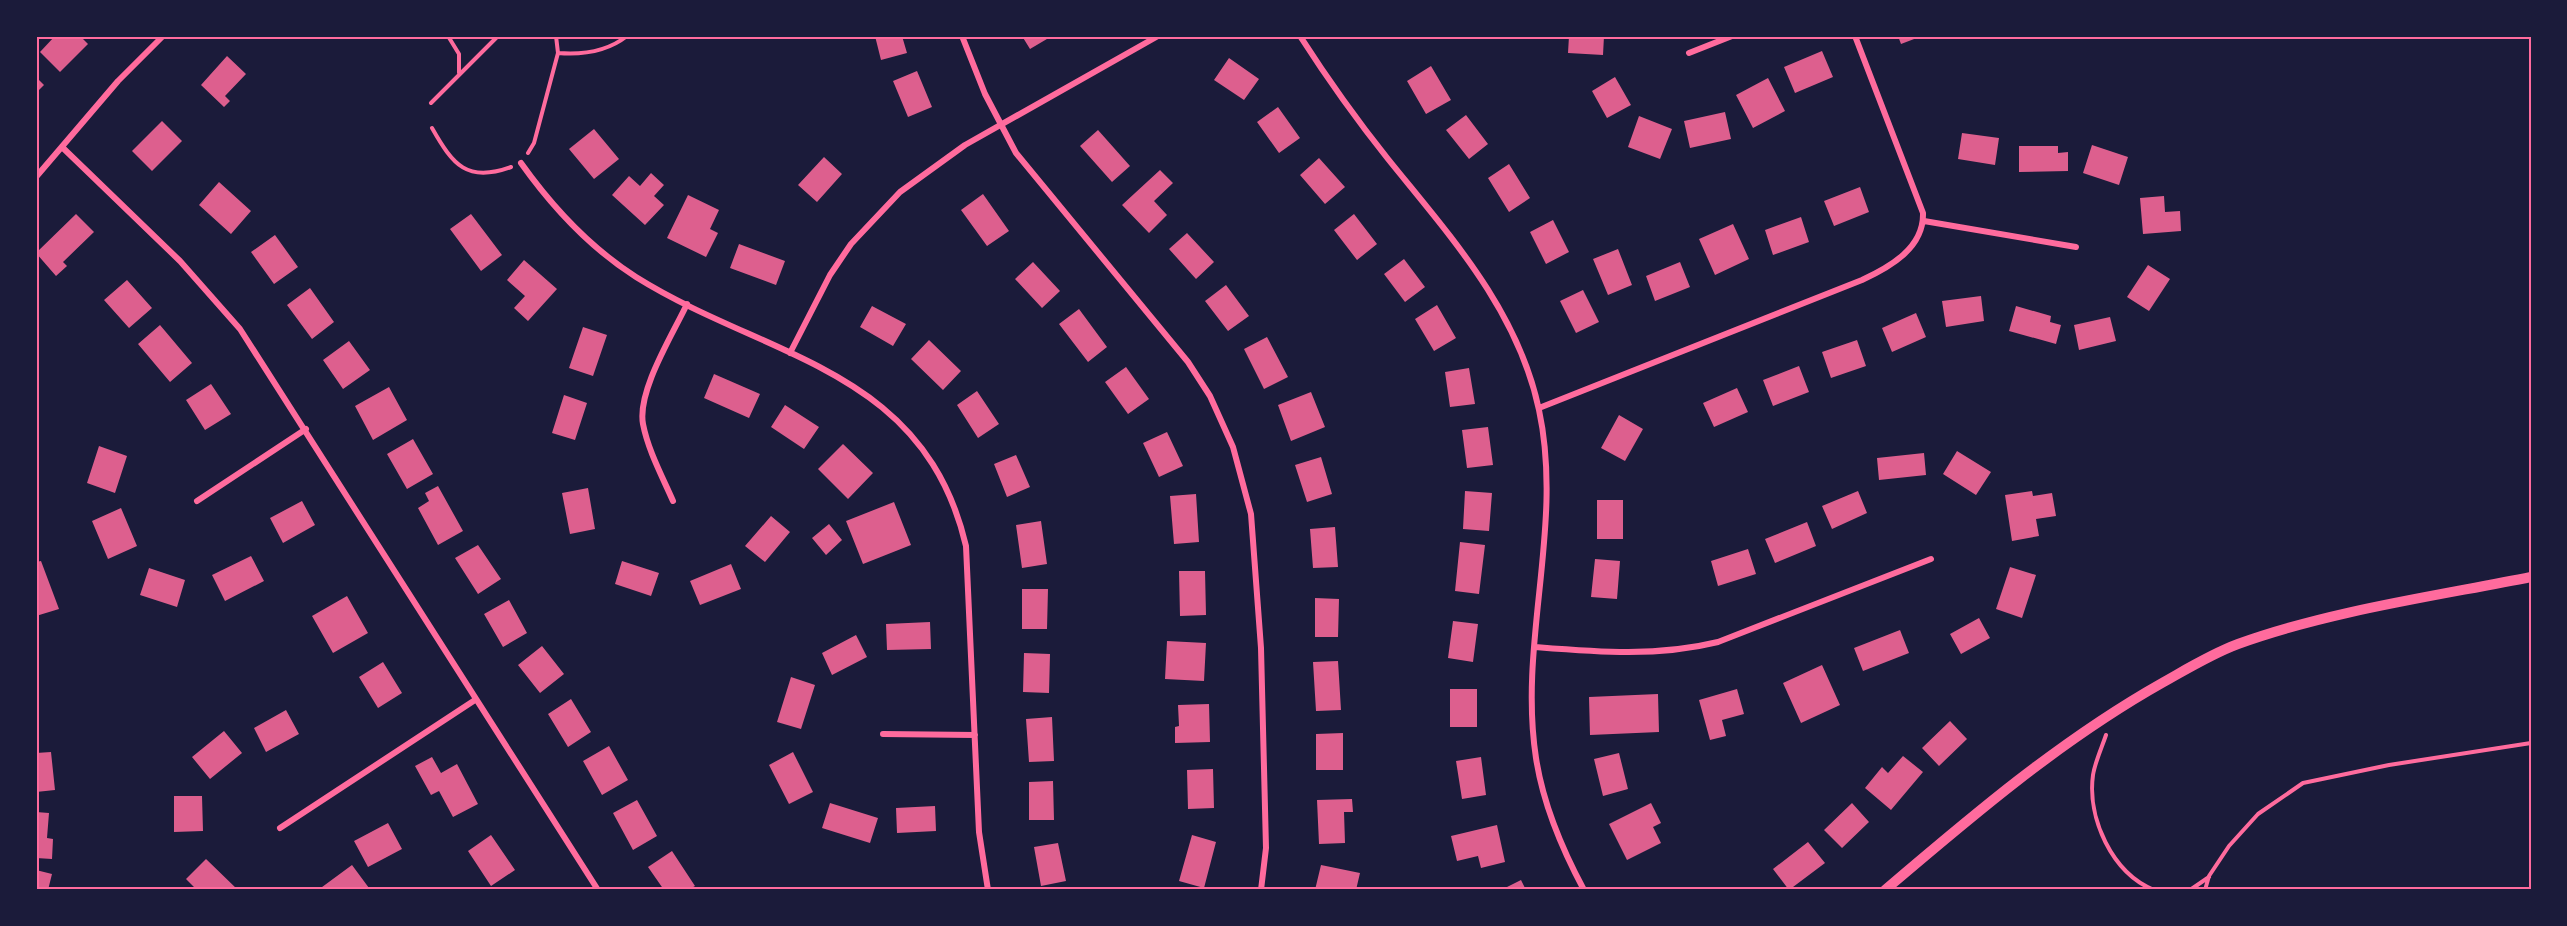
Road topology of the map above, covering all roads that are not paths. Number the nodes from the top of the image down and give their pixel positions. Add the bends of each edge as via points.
1 (163, 36) edge
2 (962, 36) edge
3 (1158, 36) edge
4 (1300, 36) edge
5 (1732, 36) edge
6 (1855, 36) edge
7 (1689, 53) dead end
8 (1000, 126) junction
9 (63, 148) junction
10 (521, 163) road end
11 (36, 177) edge
12 (1924, 221) junction
13 (2076, 247) dead end
14 (687, 304) junction
15 (790, 353) junction
16 (1539, 408) junction
17 (306, 429) junction
18 (197, 501) dead end
19 (673, 501) dead end
20 (1931, 559) dead end
21 (2531, 577) edge
22 (1536, 647) junction
23 (475, 700) junction
24 (883, 734) dead end
25 (975, 735) junction
26 (280, 828) dead end
27 (598, 890) edge
28 (988, 890) edge
29 (1261, 890) edge
30 (1584, 890) edge
31 (1885, 890) edge

1 - 9 street via 118,81
2 - 8 street
3 - 8 street
4 - 16 street via 1373,140 1492,292 1515,340
5 - 7 street
6 - 12 street via 1917,193
8 - 15 street via 931,168 900,192 867,226 830,275
8 - 29 street via 1016,153 1188,363 1210,396 1233,447 1251,514 1257,572 1266,848
9 - 11 street
9 - 17 street via 180,261 240,329
10 - 14 street via 553,206 591,244 637,278
12 - 13 street
12 - 16 street via 1912,245 1898,261 1881,270
14 - 15 street
14 - 19 street via 650,384 642,422
15 - 25 street via 860,389 897,419 918,443 950,497 960,522 969,572
16 - 22 street via 1546,445 1548,501
17 - 18 street
17 - 23 street
20 - 22 street via 1718,642 1685,650 1618,653
21 - 31 street via 2360,612 2240,644 2211,656 2115,712 1976,813
22 - 30 street via 1536,758 1562,844
23 - 26 street
23 - 27 street
24 - 25 street
25 - 28 street via 979,832

